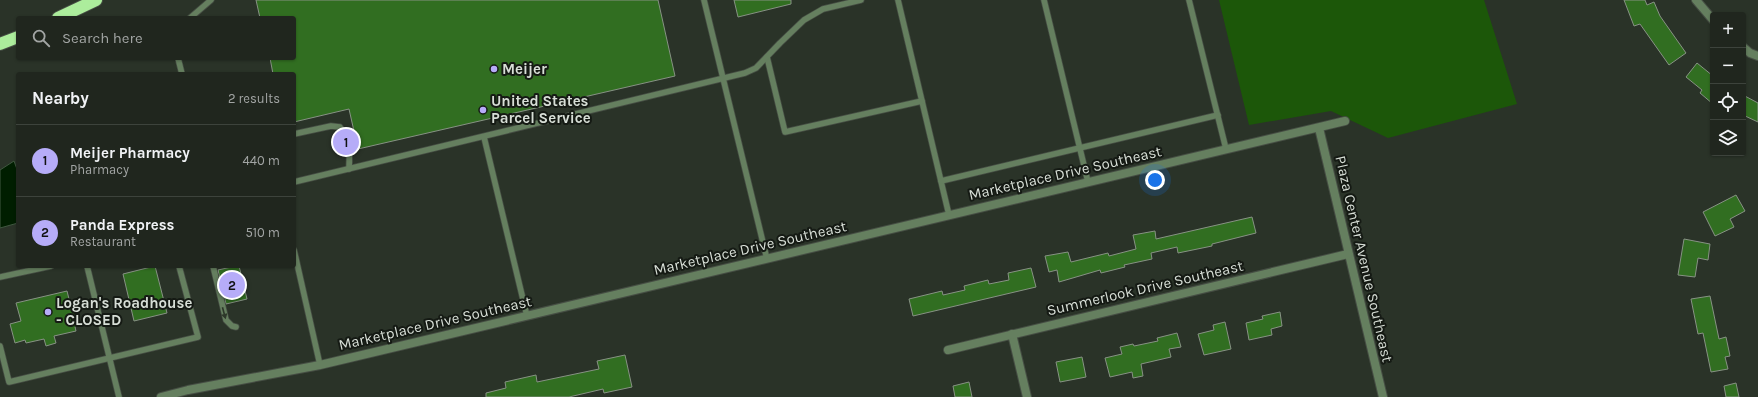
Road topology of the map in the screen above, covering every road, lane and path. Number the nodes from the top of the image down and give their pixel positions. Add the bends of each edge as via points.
1 (96, 0) edge
2 (211, 0) edge
3 (704, 0) edge
4 (861, 0) edge
5 (898, 0) edge
6 (1044, 0) edge
7 (1189, 0) edge
8 (1696, 0) edge
9 (62, 16) edge
10 (192, 16) edge
11 (1710, 16) edge
12 (16, 38) edge
13 (0, 44) edge
14 (1746, 50) edge
15 (1758, 56) edge
16 (767, 57) junction
17 (178, 60) edge
18 (182, 72) edge
19 (724, 78) junction
20 (922, 101) junction
21 (1218, 115) junction
22 (1345, 122) dead end
23 (1319, 128) junction
24 (296, 134) edge
25 (484, 137) junction
26 (1080, 148) junction
27 (1226, 149) junction
28 (349, 169) junction
29 (941, 181) junction
30 (296, 182) edge
31 (1088, 182) junction
32 (949, 215) junction
33 (1348, 254) junction
34 (296, 259) edge
35 (767, 259) junction
36 (42, 268) edge
37 (88, 268) edge
38 (180, 268) edge
39 (213, 268) edge
40 (0, 277) edge
41 (527, 316) junction
42 (236, 327) dead end
43 (1012, 334) junction
44 (0, 346) edge
45 (948, 350) dead end
46 (110, 358) junction
47 (320, 365) junction
48 (119, 397) edge
49 (160, 397) edge
50 (1027, 397) edge
51 (1383, 397) edge

1 - 9 highway
2 - 10 lane
3 - 19 lane
4 - 16 lane via 823,9 804,20
5 - 20 lane
6 - 26 lane
7 - 21 lane
8 - 11 street
12 - 13 highway
14 - 15 street
16 - 19 lane via 756,68
16 - 20 lane via 785,132
17 - 18 lane
19 - 25 lane
19 - 35 lane
20 - 29 lane
21 - 26 lane
21 - 27 lane
22 - 23 street, Marketplace Drive Southeast
23 - 27 street, Marketplace Drive Southeast
23 - 33 street, Plaza Center Avenue Southeast
24 - 28 lane via 331,126 340,127 348,150
25 - 28 lane
25 - 41 lane
26 - 29 lane
26 - 31 lane
27 - 31 street, Marketplace Drive Southeast
28 - 30 lane
29 - 32 lane
31 - 32 street, Marketplace Drive Southeast
32 - 35 street, Marketplace Drive Southeast
33 - 43 street, Summerlook Drive Southeast
33 - 51 street, Plaza Center Avenue Southeast
34 - 47 lane
35 - 41 street, Marketplace Drive Southeast
36 - 40 lane
37 - 46 lane
38 - 46 lane via 198,338
39 -> 42 lane via 226,320
41 - 47 street, Marketplace Drive Southeast
43 - 45 street, Summerlook Drive Southeast
43 - 50 street
44 - 46 lane via 9,382
46 - 48 lane
47 - 49 street, Marketplace Drive Southeast

